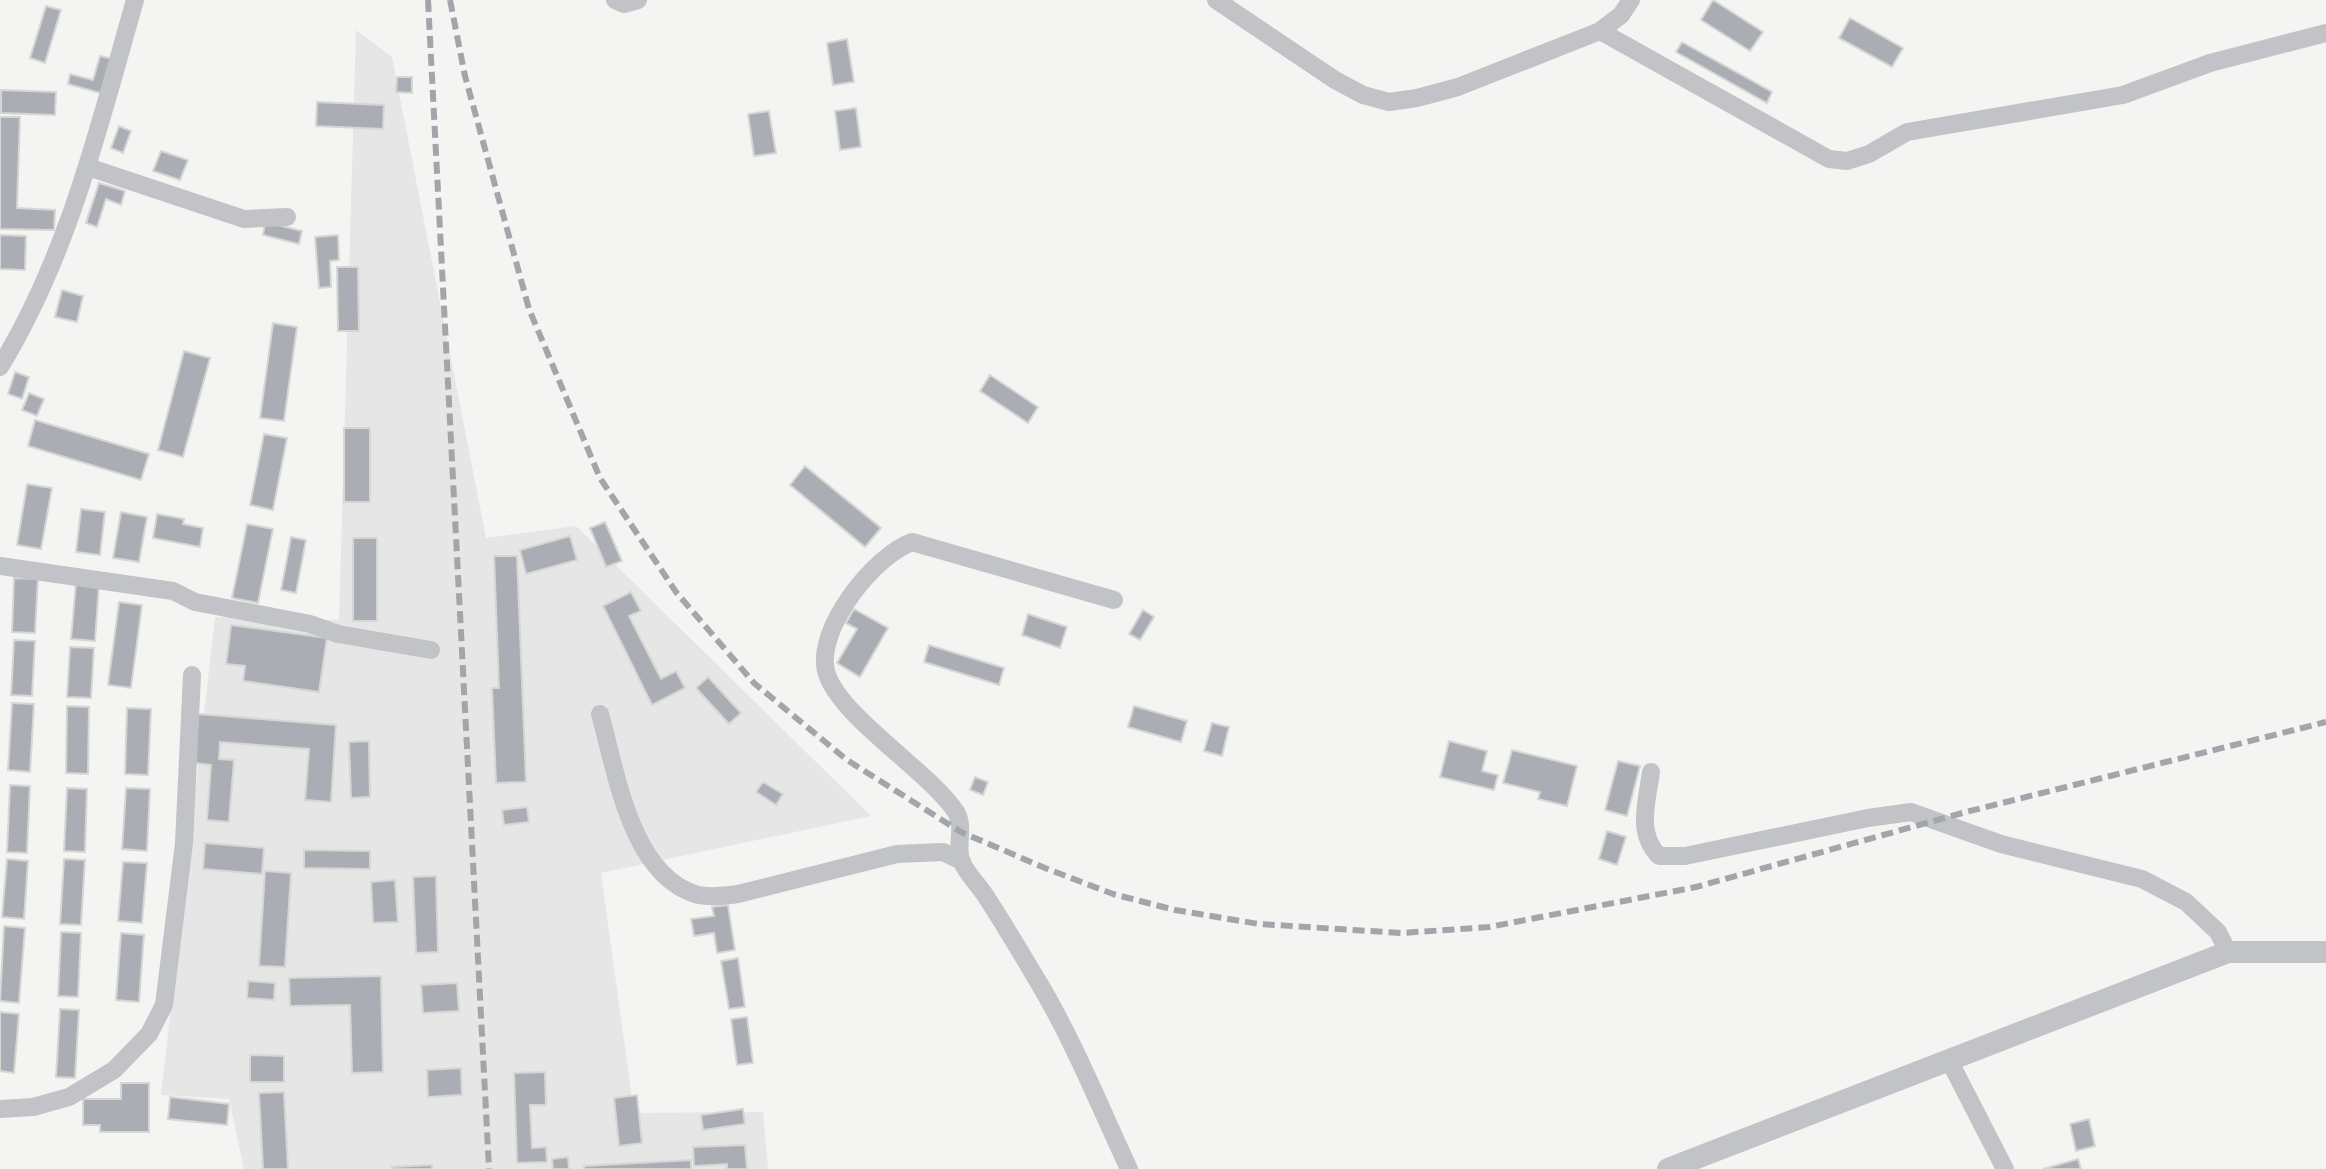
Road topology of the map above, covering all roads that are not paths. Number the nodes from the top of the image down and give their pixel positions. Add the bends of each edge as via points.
1 (135, 0) edge
2 (615, 0) edge
3 (638, 0) edge
4 (1216, 0) edge
5 (1631, 0) edge
6 (1600, 31) junction
7 (2326, 33) edge
8 (88, 167) junction
9 (287, 217) dead end
10 (0, 367) edge
11 (0, 566) edge
12 (1114, 600) dead end
13 (431, 650) dead end
14 (192, 675) dead end
15 (600, 714) dead end
16 (1651, 772) dead end
17 (962, 861) junction
18 (2228, 952) junction
19 (2326, 952) edge
20 (1949, 1060) junction
21 (0, 1109) edge
22 (1129, 1169) edge
23 (1668, 1169) edge
24 (2005, 1169) edge

1 - 8 street
2 - 3 street
4 - 6 street via 1335,80 1389,102 1458,87
5 - 6 street
6 - 7 street via 1829,159 1847,161 1907,132 2123,95 2210,63
8 - 9 street via 244,219
8 - 10 street via 57,253
11 - 13 street via 173,591 195,602
12 - 17 street via 912,542 879,562 837,615 825,667 831,686 957,814
14 - 21 street via 184,843 164,1005 149,1034 114,1070 69,1097
15 - 17 street via 631,826 652,862 694,893 738,894 897,854 943,852
16 - 18 street via 1644,828 1648,846 1659,856 1685,856 1911,812 2001,844 2142,879 2186,902 2218,932
17 - 22 street via 1048,998
18 - 19 street
18 - 20 street
20 - 23 street
20 - 24 street

